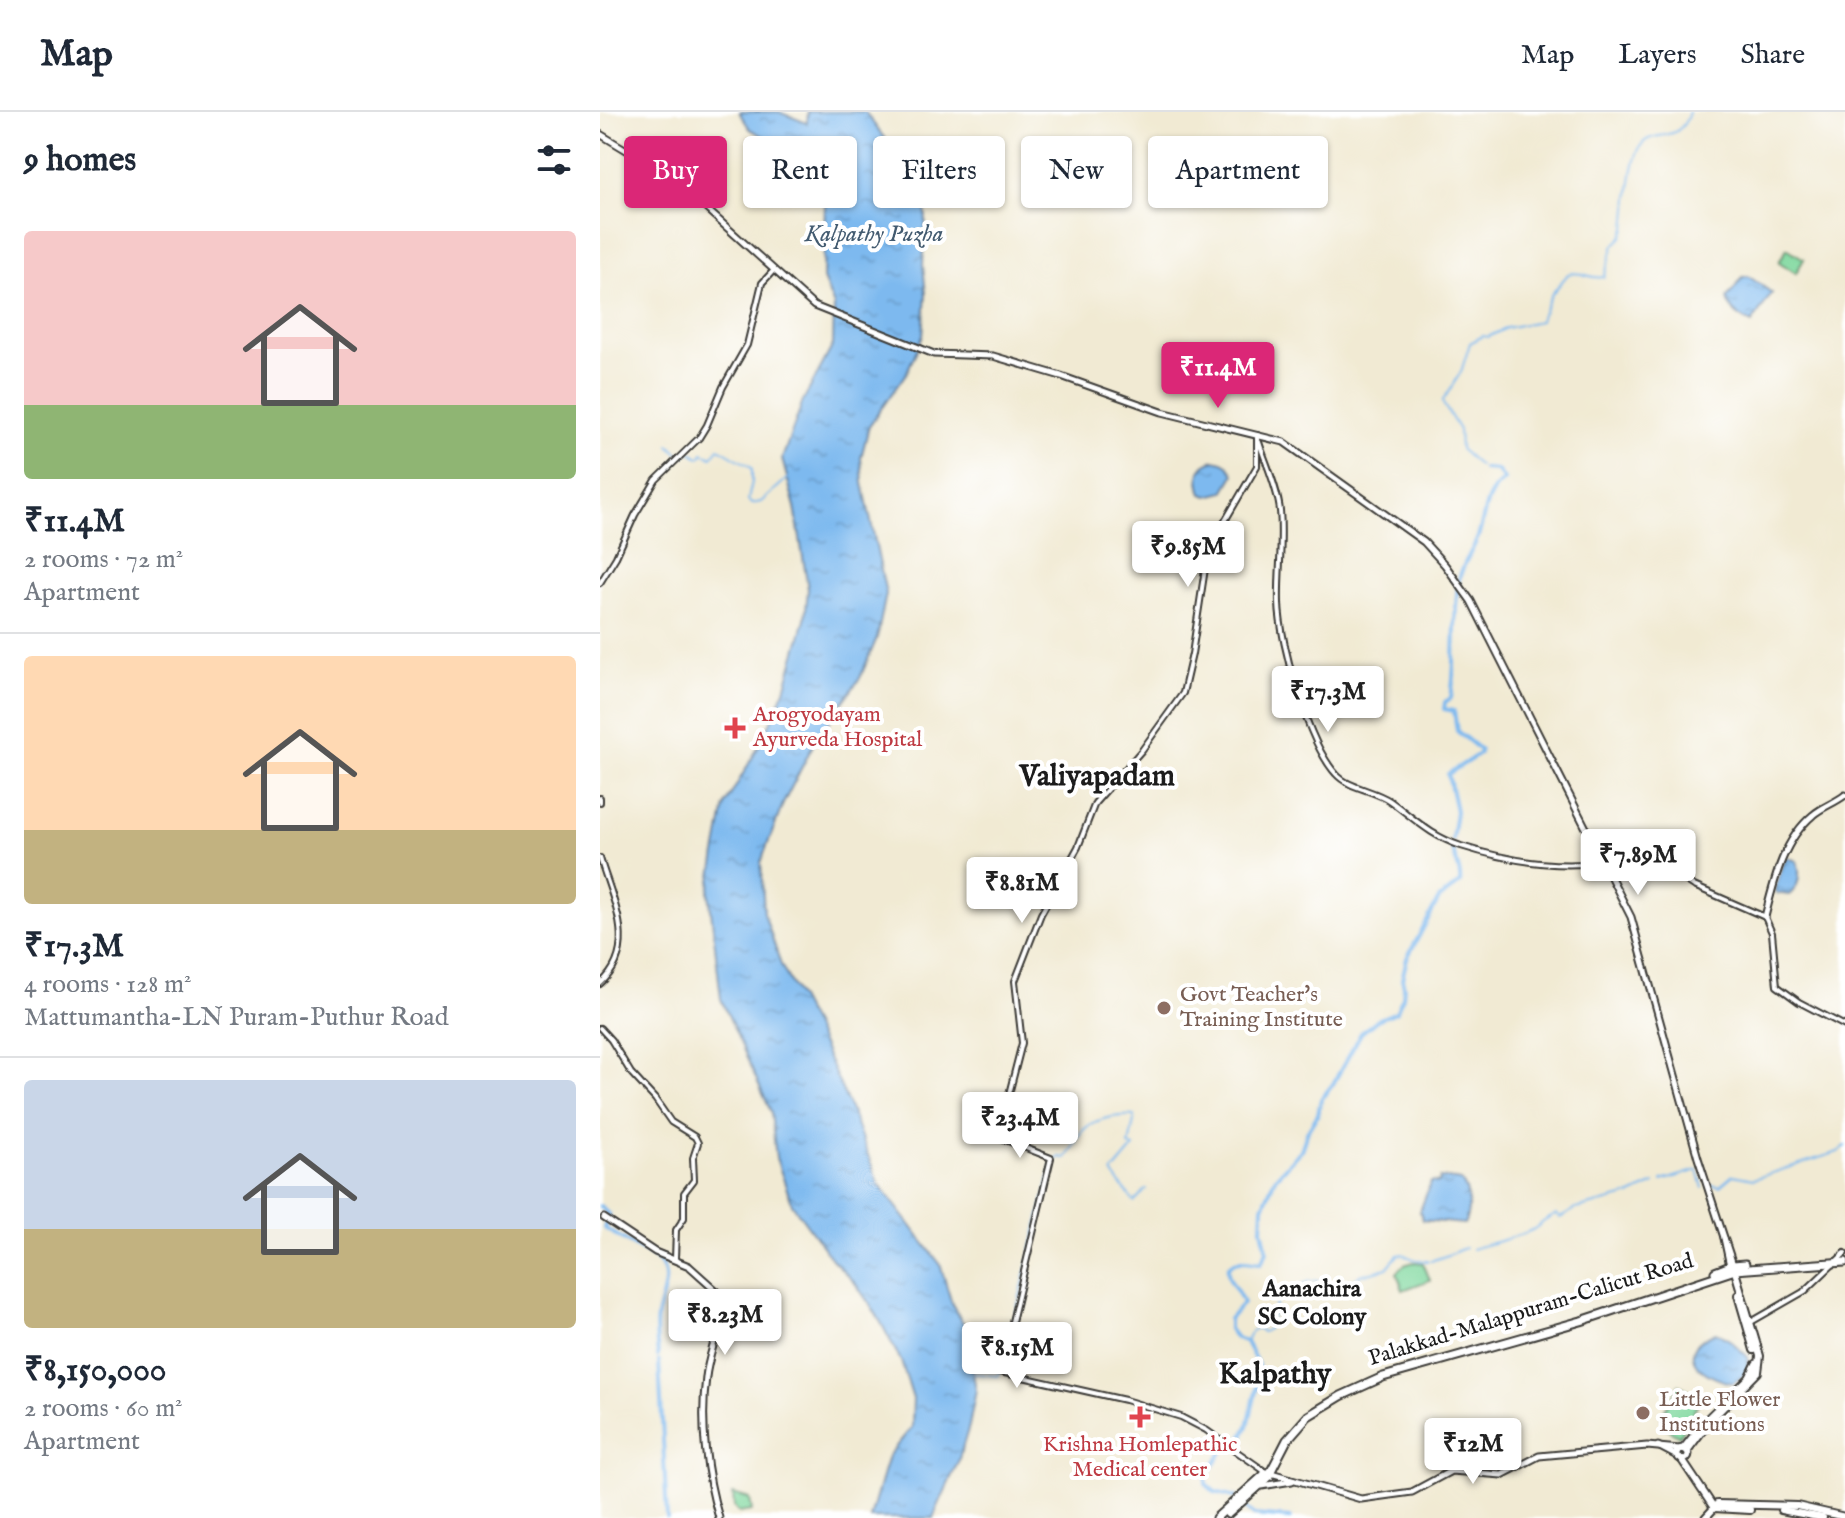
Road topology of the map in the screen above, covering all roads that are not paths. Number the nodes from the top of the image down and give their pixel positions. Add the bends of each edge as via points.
1 (600, 134) edge
2 (774, 270) junction
3 (1257, 435) junction
4 (600, 583) edge
5 (1845, 795) edge
6 (600, 858) edge
7 (1602, 862) junction
8 (1765, 917) junction
9 (600, 984) edge
10 (1845, 1026) edge
11 (600, 1028) edge
12 (606, 1220) dead end
13 (675, 1259) junction
14 (1841, 1259) edge
15 (1732, 1268) junction
16 (1748, 1323) junction
17 (1682, 1454) junction
18 (1268, 1474) junction
19 (1297, 1481) junction
20 (1262, 1486) junction
21 (1716, 1506) junction
22 (1845, 1517) edge
23 (719, 1518) edge
24 (1216, 1518) edge
25 (1223, 1518) edge
26 (1705, 1518) edge
27 (1823, 1518) edge

1 - 2 main road via 671,177
2 - 3 main road via 814,306 926,351 993,356 1162,412
2 - 4 street via 762,283 747,345 707,425 656,480
3 - 7 main road via 1291,446 1434,551 1465,594
3 - 7 street via 1280,509 1282,629 1305,713 1322,755 1338,777 1391,802 1443,840 1474,850 1559,865
3 - 18 street via 1257,466 1206,562 1183,693 1095,803 1015,981 1022,1051 998,1137 1051,1158 1000,1372 1181,1417
5 - 8 main road via 1809,818 1791,843 1779,864
6 - 9 street via 621,935 614,969
7 - 8 street via 1640,853 1694,886
7 - 15 main road via 1631,917
8 - 10 street via 1772,933 1777,986
11 - 13 street via 671,1122 698,1143 694,1180 685,1189 684,1218 676,1230
12 - 13 main road
13 - 23 main road via 714,1287 720,1299 705,1410 707,1461
14 - 15 highway, Palakkad-Malappuram-Calicut Road
14 - 16 street via 1805,1291
15 - 16 main road
15 - 18 highway, Palakkad-Malappuram-Calicut Road via 1350,1387 1299,1418 1279,1445
16 - 17 main road via 1755,1370 1706,1420
17 - 19 main road via 1657,1446 1539,1456 1502,1475 1451,1471 1412,1492 1361,1499
17 - 21 main road
18 - 19 main road
18 - 20 highway, Palakkad-Malappuram-Calicut Road
18 - 24 highway, Palakkad-Malappuram-Calicut Road
19 - 20 main road
20 - 25 highway, Palakkad-Malappuram-Calicut Road
21 - 22 main road via 1797,1506
21 - 26 main road
21 - 27 main road

